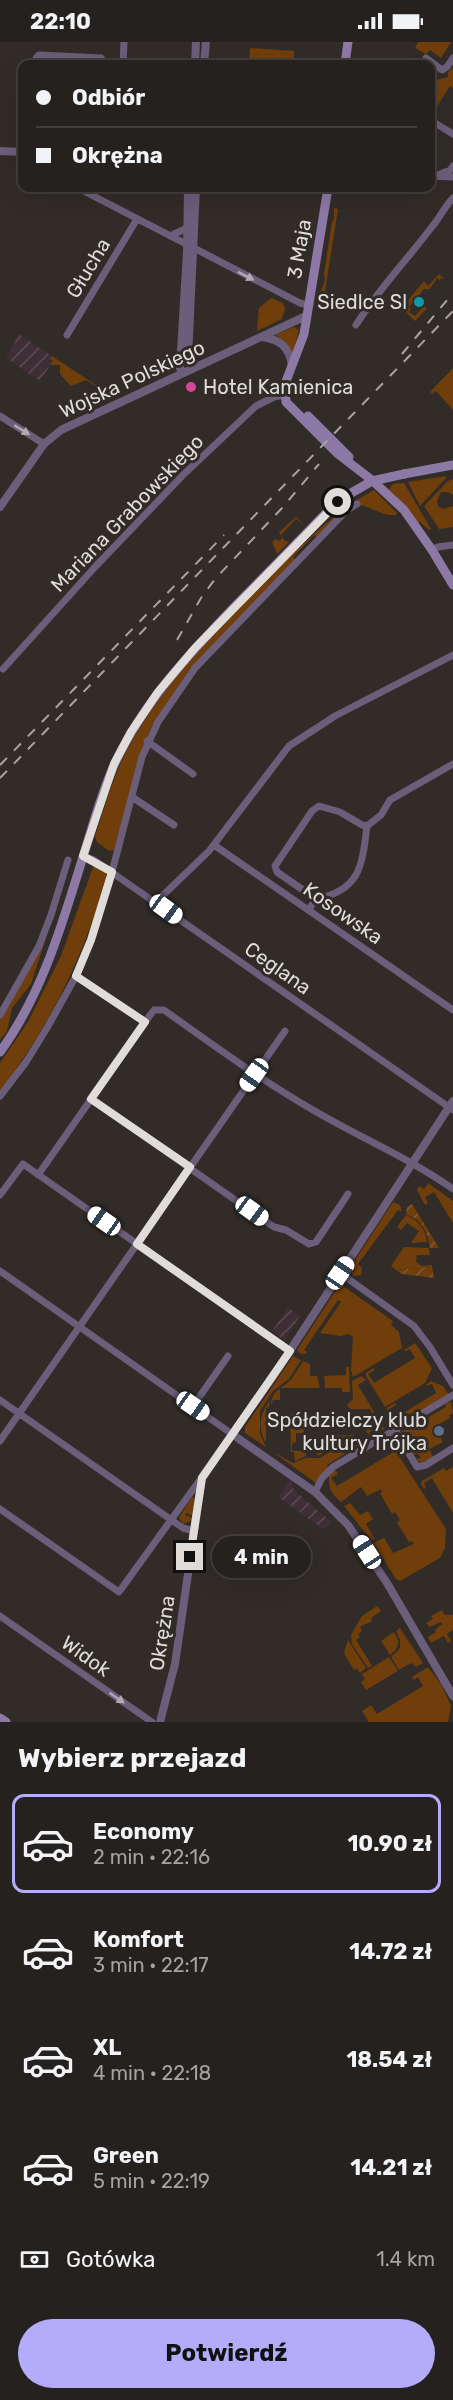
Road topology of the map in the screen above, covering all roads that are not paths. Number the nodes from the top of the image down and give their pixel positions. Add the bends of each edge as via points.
1 (124, 42) edge
2 (196, 42) edge
3 (206, 42) edge
4 (348, 42) edge
5 (426, 58) dead end
6 (453, 58) edge
7 (36, 60) edge
8 (103, 60) edge
9 (123, 60) edge
10 (195, 60) edge
11 (204, 60) edge
12 (346, 60) edge
13 (429, 60) edge
14 (435, 65) edge
15 (435, 123) edge
16 (453, 134) edge
17 (0, 151) edge
18 (18, 154) edge
19 (453, 166) edge
20 (435, 175) edge
21 (435, 176) edge
22 (453, 177) edge
23 (86, 192) edge
24 (188, 192) edge
25 (195, 192) edge
26 (327, 192) edge
27 (453, 198) edge
28 (137, 219) junction
29 (187, 228) junction
30 (170, 236) junction
31 (190, 247) junction
32 (207, 256) junction
33 (193, 276) junction
34 (188, 293) junction
35 (308, 305) junction
36 (306, 316) junction
37 (356, 325) dead end
38 (67, 335) dead end
39 (261, 337) junction
40 (292, 365) junction
41 (192, 368) junction
42 (182, 373) junction
43 (285, 395) junction
44 (0, 416) edge
45 (44, 444) junction
46 (453, 465) edge
47 (357, 504) dead end
48 (0, 507) edge
49 (453, 545) edge
50 (432, 550) junction
51 (453, 585) edge
52 (453, 656) edge
53 (3, 669) dead end
54 (147, 741) junction
55 (453, 764) edge
56 (193, 774) dead end
57 (132, 797) junction
58 (174, 825) dead end
59 (367, 826) junction
60 (214, 845) junction
61 (83, 856) junction
62 (68, 860) dead end
63 (112, 872) junction
64 (316, 899) junction
65 (156, 902) junction
66 (309, 909) junction
67 (76, 976) junction
68 (453, 1010) edge
69 (0, 1015) edge
70 (145, 1022) junction
71 (285, 1031) dead end
72 (0, 1052) edge
73 (254, 1075) junction
74 (0, 1096) edge
75 (91, 1099) junction
76 (452, 1106) edge
77 (412, 1162) junction
78 (190, 1167) junction
79 (38, 1175) junction
80 (453, 1189) edge
81 (348, 1194) dead end
82 (0, 1195) edge
83 (137, 1244) junction
84 (0, 1272) edge
85 (340, 1273) junction
86 (79, 1328) junction
87 (290, 1351) junction
88 (228, 1356) dead end
89 (453, 1385) edge
90 (453, 1395) edge
91 (0, 1400) edge
92 (193, 1406) junction
93 (19, 1413) junction
94 (395, 1430) junction
95 (232, 1434) junction
96 (0, 1441) edge
97 (453, 1448) edge
98 (202, 1478) junction
99 (315, 1492) junction
100 (0, 1509) edge
101 (172, 1520) junction
102 (194, 1531) junction
103 (0, 1617) edge
104 (452, 1693) edge
105 (0, 1718) edge
106 (6, 1722) edge
107 (152, 1722) edge
108 (160, 1722) edge

1 - 9 street
2 - 10 street
3 - 11 street
4 - 12 main road
5 - 13 street
6 - 14 street via 442,70
7 - 8 street via 39,55
15 - 16 street
17 - 18 street
19 - 20 street
21 - 22 street
23 - 28 street
24 - 29 street
25 - 31 street
26 - 35 main road, 3 Maja
27 - 37 street
28 - 30 street
28 - 38 street, Głucha
29 - 30 street
29 - 31 street
30 - 31 street
31 - 32 street
31 - 33 street
31 - 34 street
32 - 33 street via 197,261
32 -> 35 street
33 - 34 street
34 - 41 street via 188,357
34 - 42 street
35 - 36 main road, 3 Maja
36 - 39 street, Wojska Polskiego
36 - 40 main road, 3 Maja via 302,344
39 - 40 street via 281,342
39 - 41 street, Wojska Polskiego
40 - 43 main road, 3 Maja
41 - 42 street, Wojska Polskiego
42 - 45 street, Wojska Polskiego via 61,430
43 - 50 main road via 404,510
43 - 53 street, Mariana Grabowskiego via 256,406 183,475
44 -> 45 street
45 - 48 street, Wojska Polskiego
46 - 61 main road, bridge via 372,482 346,496 203,639 158,692 131,732 114,764
47 - 54 street via 195,668
49 - 50 street
50 - 51 main road
52 - 60 street via 334,716 296,741 281,755
54 - 56 street
54 - 57 street
55 - 59 street via 390,800 381,815
57 - 58 street
57 - 63 street
59 - 64 street via 357,876 326,897
59 - 64 street via 331,808 319,806 312,811 275,866 277,872
60 - 65 street
60 - 66 street, Kosowska
61 - 63 street, Ceglana
61 - 72 main road via 42,979
62 - 69 street via 39,946
63 - 65 street, Ceglana
63 - 67 street
64 - 66 street
65 - 76 street, Ceglana
66 - 68 street, Kosowska
67 - 70 street
67 - 74 street via 42,1036
70 - 73 street via 154,1010 164,1010
70 - 75 street
71 - 73 street
73 - 77 street
73 - 78 street
75 - 78 street
75 - 79 street
76 - 77 street
77 - 80 street
77 - 85 street
78 - 81 street via 274,1227 309,1244 316,1242
78 - 83 street
79 - 82 street via 23,1164
79 - 83 street
83 - 86 street
83 - 87 street
84 - 86 street
85 - 87 street
85 - 89 street via 414,1326
86 - 92 street
86 - 93 street
87 - 95 street
88 - 92 street
90 - 94 street
91 - 93 street
92 - 95 street
93 - 96 street
93 - 101 street
94 - 97 street via 417,1467
94 - 99 street via 333,1467
95 - 98 street
95 - 99 street
98 - 101 street
98 - 102 street, Okrężna
99 - 104 street via 360,1541
100 - 101 street via 119,1592
101 - 102 street
102 - 108 street, Okrężna via 175,1664
103 -> 107 street, Widok
105 - 106 main road

